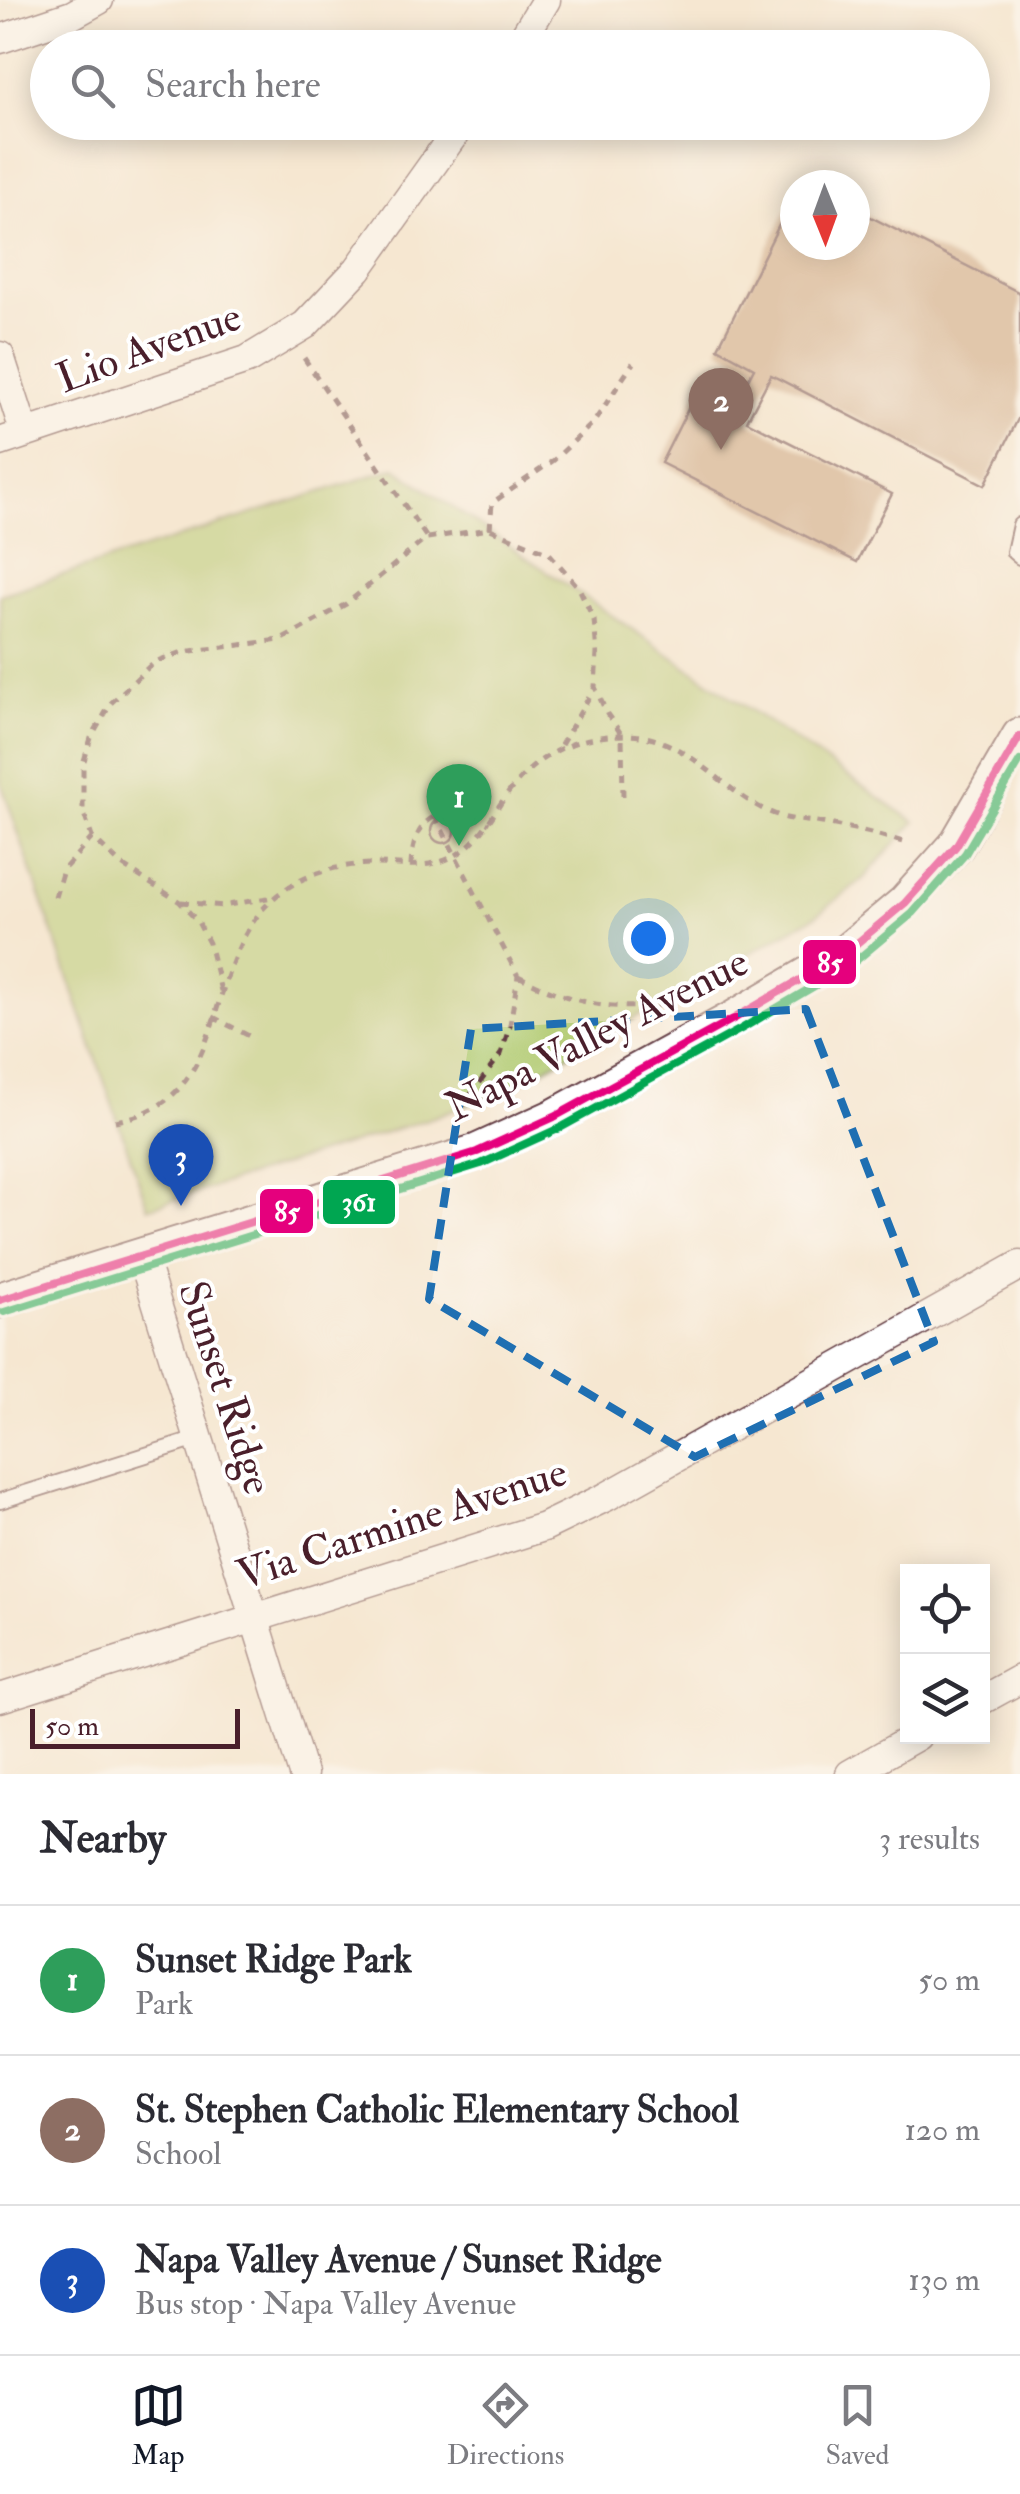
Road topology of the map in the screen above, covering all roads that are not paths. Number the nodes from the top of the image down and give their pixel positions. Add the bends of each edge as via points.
1 (100, 0) edge
2 (546, 0) edge
3 (527, 30) edge
4 (0, 40) edge
5 (450, 140) edge
6 (0, 356) edge
7 (12, 438) edge
8 (1020, 525) edge
9 (1020, 557) edge
10 (1020, 736) edge
11 (142, 1256) junction
12 (1020, 1265) edge
13 (0, 1300) edge
14 (200, 1438) junction
15 (0, 1501) edge
16 (254, 1616) junction
17 (1020, 1679) edge
18 (990, 1696) edge
19 (0, 1698) edge
20 (903, 1744) edge
21 (303, 1774) edge
22 (850, 1774) edge

1 - 4 street
2 - 3 street
5 - 7 street, Lio Avenue via 358,269 305,325 247,360
6 - 7 street
8 - 9 lane via 1014,552
10 - 11 street, Napa Valley Avenue via 978,813 929,879 871,934 812,974 517,1136
11 - 13 street, Napa Valley Avenue
11 - 14 street, Sunset Ridge
12 - 16 street, Via Carmine Avenue via 544,1527
14 - 15 lane
14 - 16 street, Sunset Ridge
16 - 19 street, Via Carmine Avenue
16 - 21 street, Sunset Ridge
17 - 18 street
20 - 22 street

